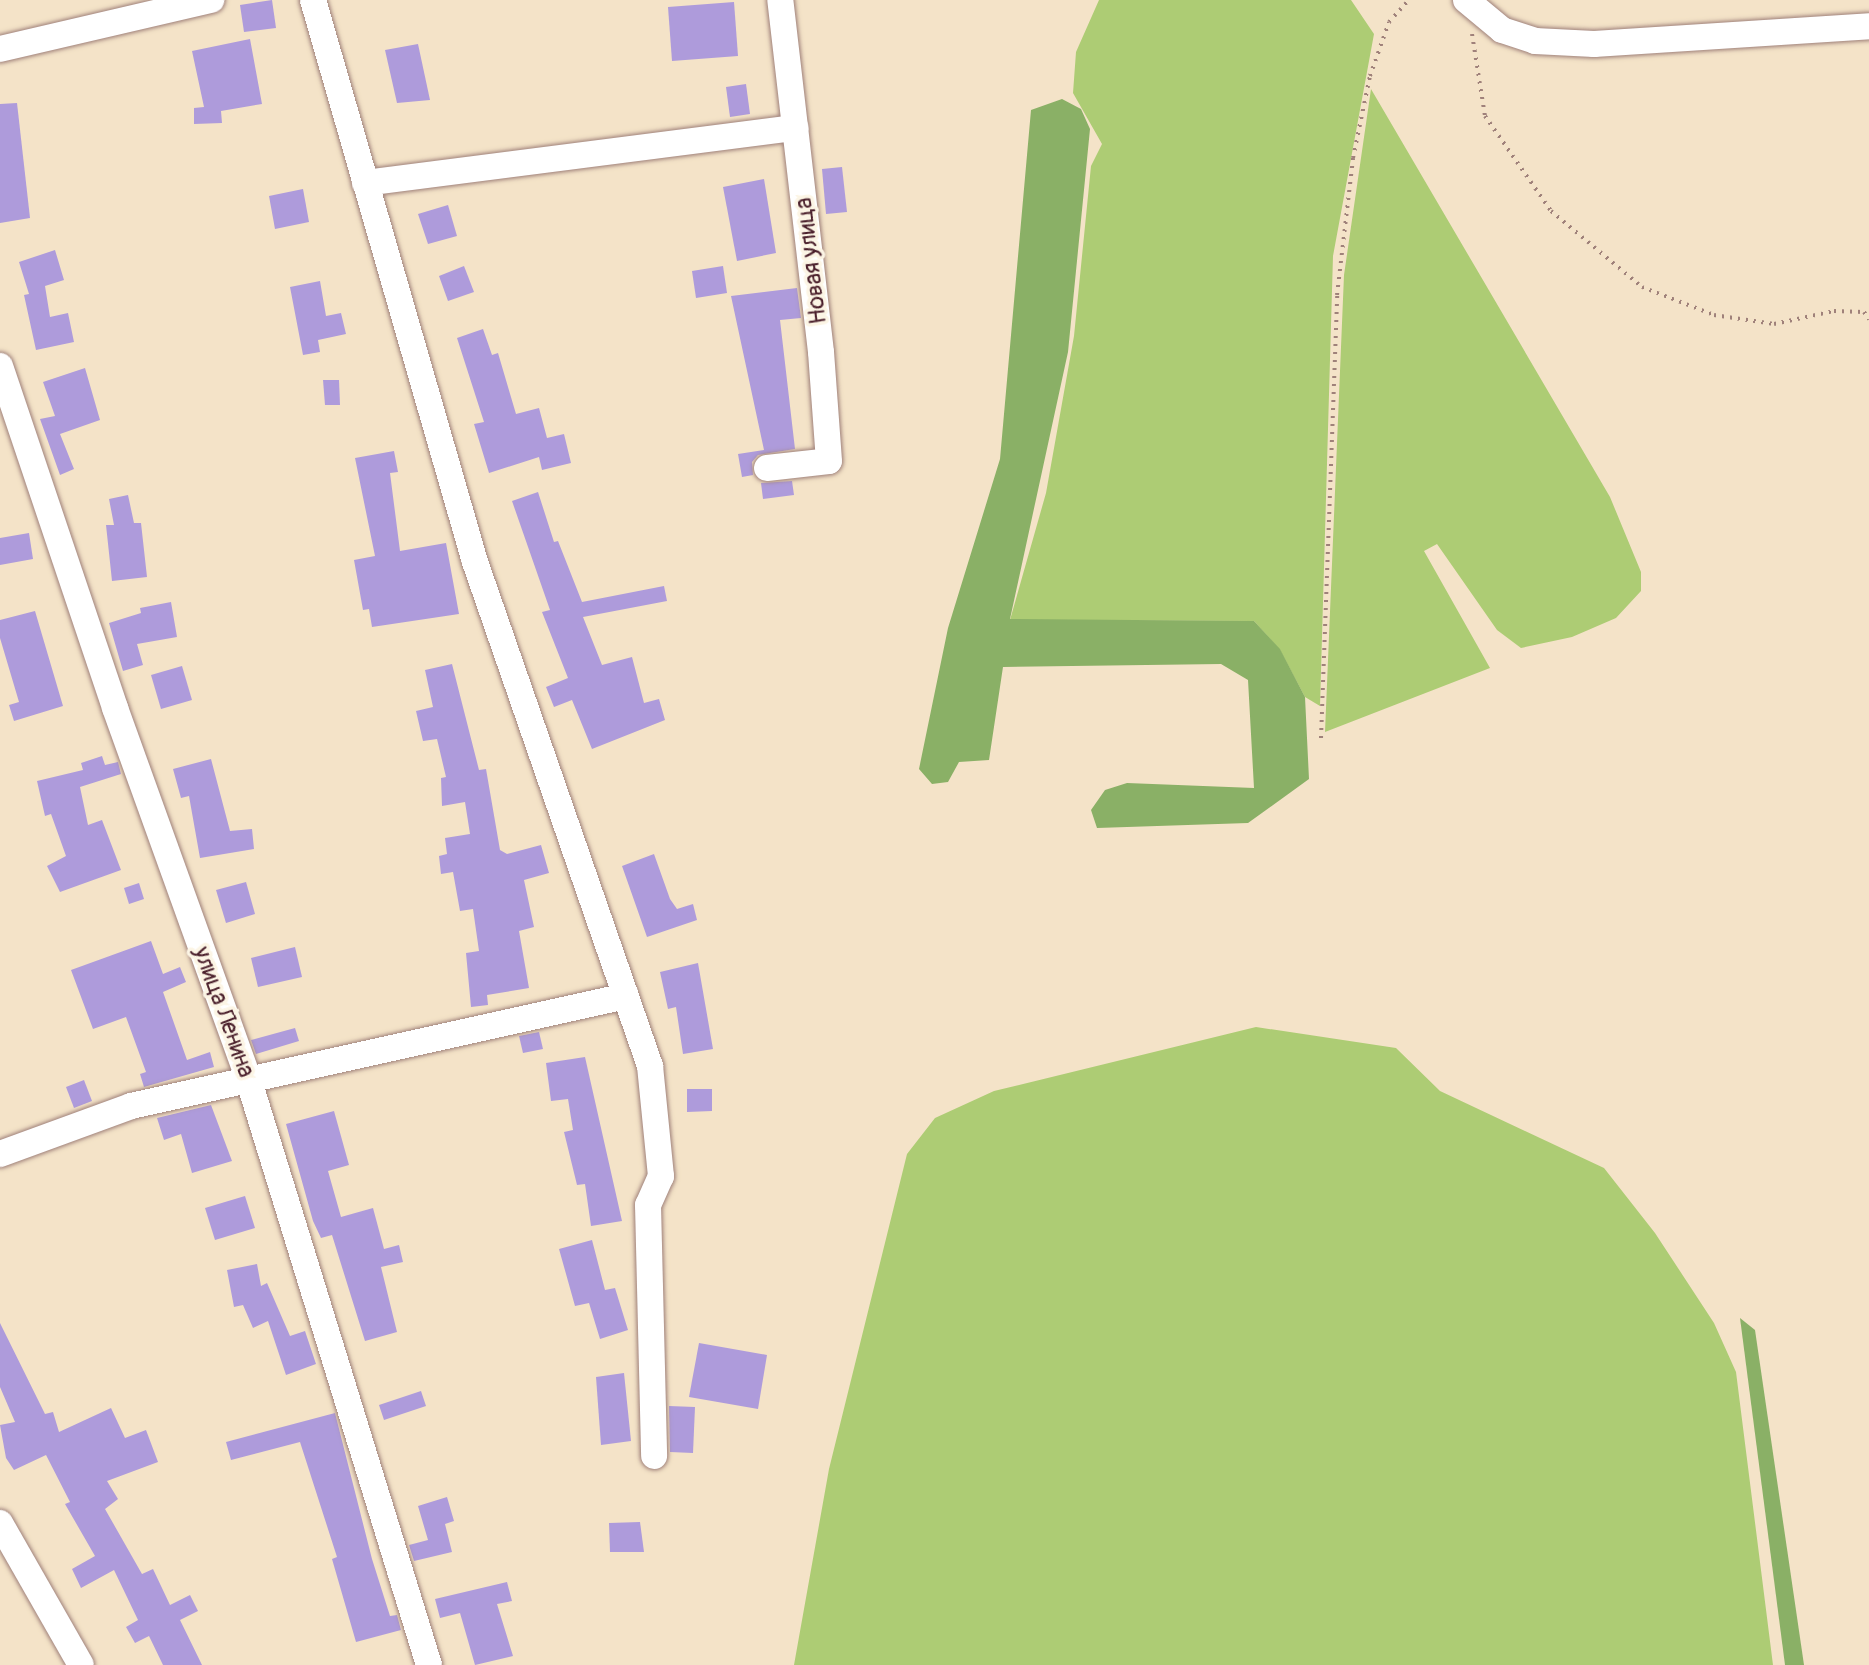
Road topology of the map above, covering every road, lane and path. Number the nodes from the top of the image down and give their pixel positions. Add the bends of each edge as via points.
1 (211, 0) edge
2 (313, 0) edge
3 (780, 0) edge
4 (1409, 0) edge
5 (1468, 2) edge
6 (1869, 26) edge
7 (0, 49) edge
8 (795, 128) junction
9 (365, 183) junction
10 (1869, 319) edge
11 (0, 366) edge
12 (767, 468) dead end
13 (1321, 738) dead end
14 (626, 996) junction
15 (249, 1081) junction
16 (0, 1154) edge
17 (654, 1456) dead end
18 (0, 1523) edge
19 (81, 1665) edge
20 (429, 1665) edge

1 - 7 street
2 - 9 street
3 - 8 street, Новая улица
4 - 13 path via 1389,22 1370,76 1353,158 1337,295
5 - 6 street via 1502,30 1535,41 1594,44
5 - 10 path via 1485,116 1551,211 1642,287 1714,315 1774,324 1834,311 1864,312
8 - 9 street
8 - 12 street, Новая улица via 829,461
9 - 14 street via 475,562
11 - 15 street, улица Ленина via 120,723
14 - 15 street
14 - 17 street via 650,1066 661,1176 648,1205
15 - 16 street via 131,1106
15 - 20 street, улица Ленина
18 - 19 street

